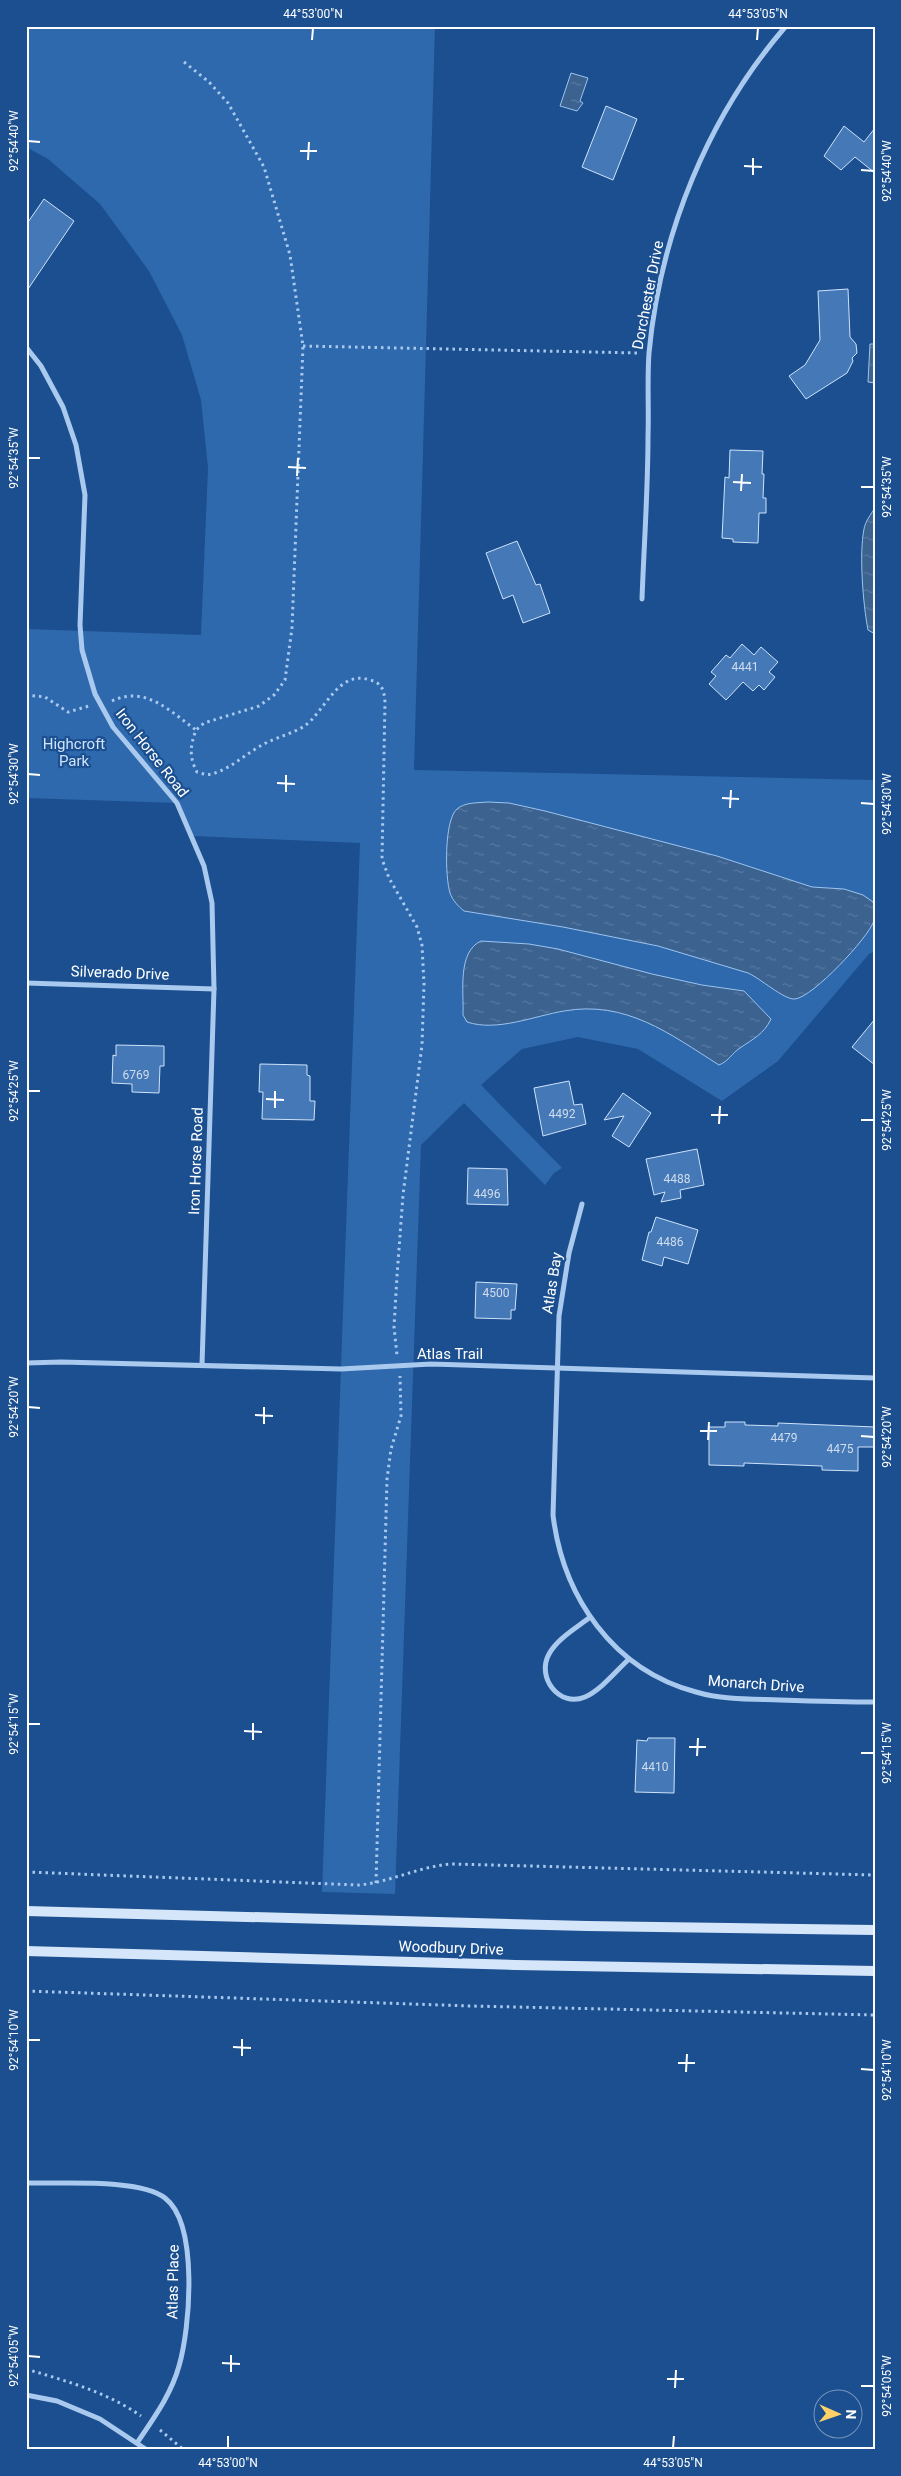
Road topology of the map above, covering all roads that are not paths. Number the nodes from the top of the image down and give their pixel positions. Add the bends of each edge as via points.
1 (786, 26) edge
2 (26, 347) edge
3 (642, 599) dead end
4 (26, 983) edge
5 (214, 989) junction
6 (582, 1204) dead end
7 (26, 1364) edge
8 (202, 1366) junction
9 (556, 1368) junction
10 (875, 1378) edge
11 (589, 1618) junction
12 (628, 1659) junction
13 (875, 1702) edge
14 (26, 1911) edge
15 (875, 1930) edge
16 (26, 1951) edge
17 (875, 1971) edge
18 (27, 2183) edge
19 (26, 2394) edge
20 (137, 2443) junction
21 (147, 2450) edge

1 - 3 street, Dorchester Drive via 762,54 727,109 700,161 674,228 649,354
2 - 5 street, Iron Horse Road via 41,366 63,407 76,445 85,495 80,625 87,672 99,704 113,727 177,803 193,836 212,903
4 - 5 street, Silverado Drive
5 - 8 street, Iron Horse Road
6 - 9 street, Atlas Bay via 561,1297
7 - 8 street, Atlas Trail
8 - 9 street, Atlas Trail via 341,1369 432,1364
9 - 10 street, Atlas Trail
9 - 11 street, Monarch Drive via 552,1515 556,1539 572,1586
11 - 12 street, Monarch Drive
11 - 12 street via 560,1641 548,1656 545,1675 555,1692 572,1699 586,1697
12 - 13 street, Monarch Drive via 673,1684 723,1697
14 - 15 main road, Woodbury Drive
16 - 17 main road, Woodbury Drive
18 - 20 street, Atlas Place via 128,2185 148,2189 165,2198 177,2211 186,2235 189,2264 186,2325 179,2366 165,2401
19 - 20 street via 58,2401 100,2419
20 - 21 street

